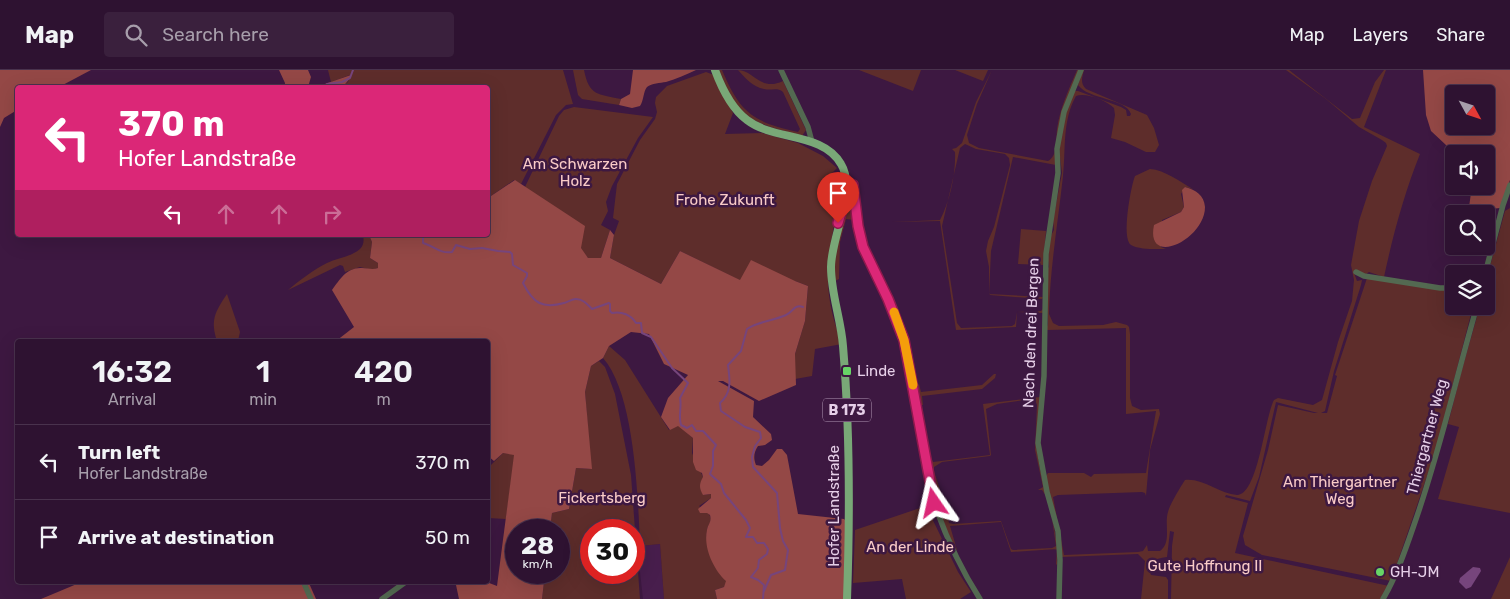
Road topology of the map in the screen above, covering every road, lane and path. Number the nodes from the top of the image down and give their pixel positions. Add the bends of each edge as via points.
1 (715, 70) edge
2 (780, 70) edge
3 (1080, 70) edge
4 (812, 142) junction
5 (847, 183) junction
6 (1510, 185) edge
7 (1503, 205) junction
8 (1510, 205) edge
9 (1487, 265) edge
10 (1356, 272) dead end
11 (1445, 288) edge
12 (1475, 315) edge
13 (304, 584) edge
14 (403, 584) edge
15 (311, 599) edge
16 (382, 599) edge
17 (847, 599) edge
18 (980, 599) edge
19 (1059, 599) edge
20 (1383, 599) edge

1 - 4 main road via 731,104 747,120 764,130
2 - 4 street
3 - 19 street, Nach den drei Bergen via 1064,112 1057,149 1058,173 1046,254 1044,376 1038,444 1058,531
4 - 5 main road via 835,156 844,169
5 - 17 main road, Hofer Landstraße / B 173 via 831,261 843,344 847,408
5 - 18 street via 853,185 863,247 904,340 934,503 962,570
6 - 7 street
7 - 8 street
7 - 9 street
10 - 11 street via 1364,276
12 - 20 street, Thiergartner Weg via 1424,497
13 - 15 street
14 - 16 street

